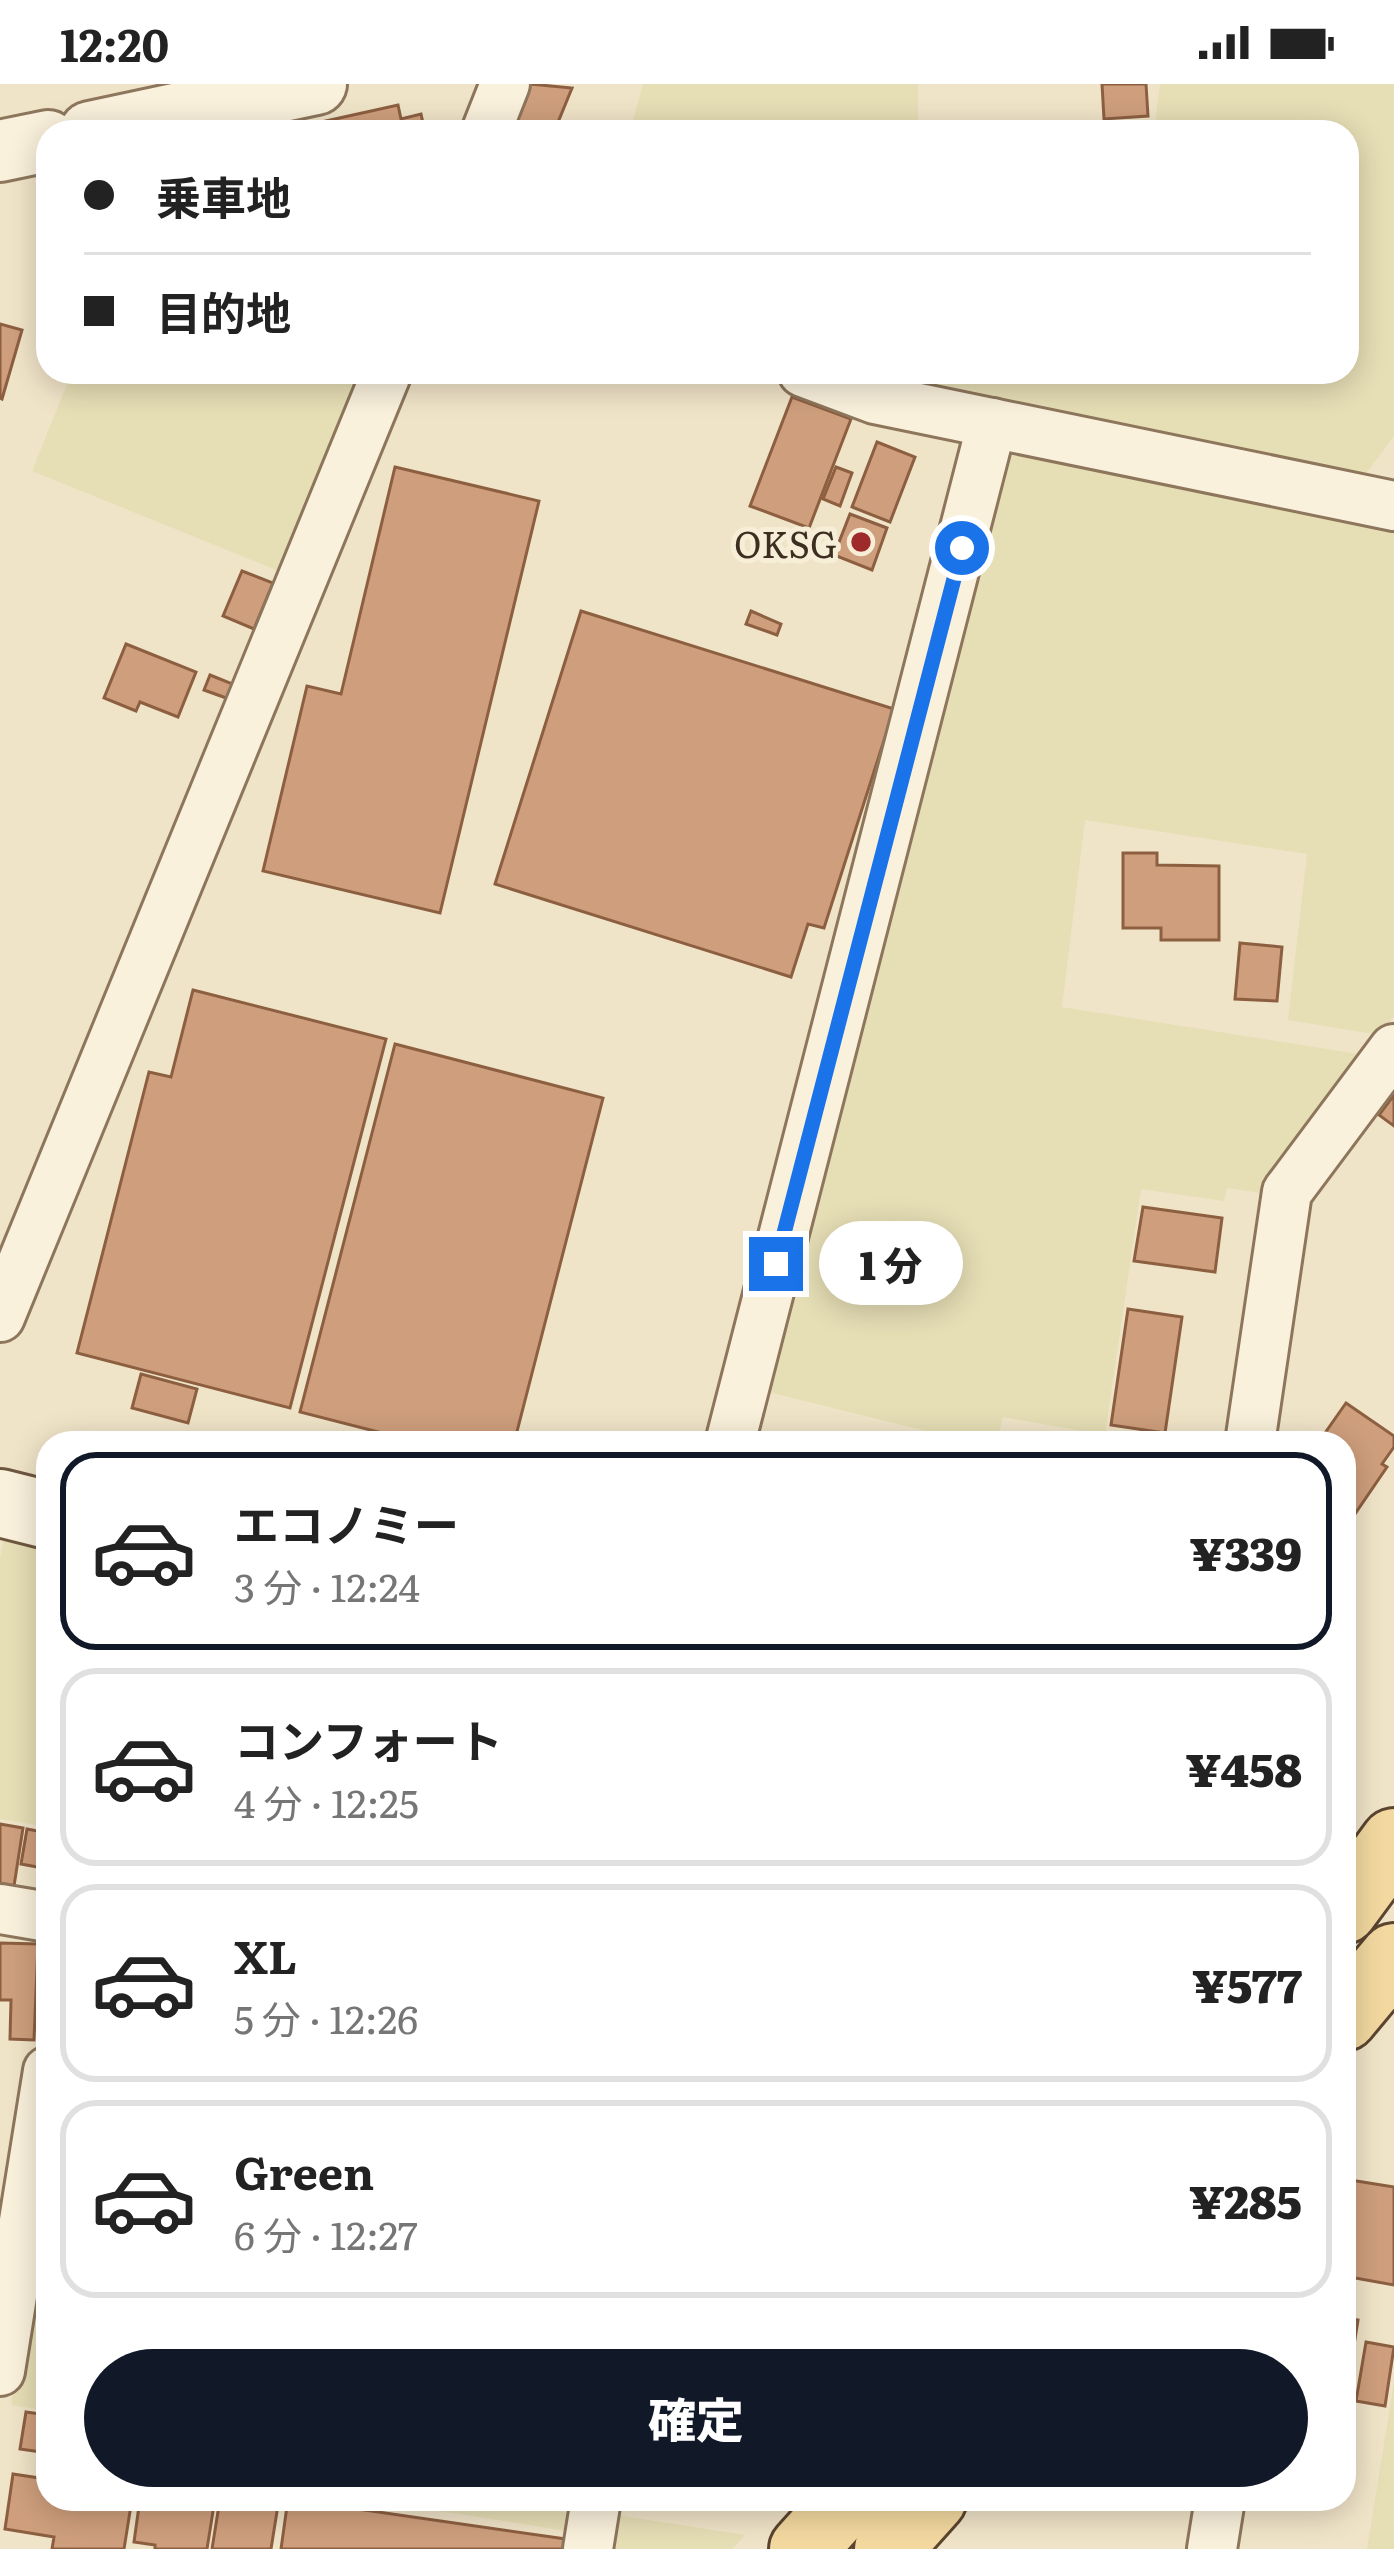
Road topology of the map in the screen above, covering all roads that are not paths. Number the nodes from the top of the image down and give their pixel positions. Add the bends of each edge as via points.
1 (316, 84) edge
2 (505, 84) edge
3 (146, 120) edge
4 (490, 120) edge
5 (36, 144) edge
6 (0, 151) edge
7 (382, 384) edge
8 (833, 384) edge
9 (992, 424) junction
10 (1394, 506) edge
11 (1394, 1048) edge
12 (0, 1317) edge
13 (733, 1431) edge
14 (1252, 1431) edge
15 (0, 1503) edge
16 (36, 1512) edge
17 (1394, 1842) edge
18 (1356, 1894) edge
19 (0, 1909) edge
20 (36, 1915) edge
21 (1380, 1956) edge
22 (1356, 1997) edge
23 (36, 2146) edge
24 (0, 2371) edge
25 (594, 2511) edge
26 (837, 2511) edge
27 (922, 2511) edge
28 (1218, 2511) edge
29 (589, 2549) edge
30 (803, 2549) edge
31 (888, 2549) edge
32 (1212, 2549) edge

1 - 3 street
2 - 4 street
5 - 6 street
7 - 12 street
8 - 9 street
9 - 10 street
9 - 13 street
11 - 14 street via 1287,1192
15 - 16 main road
17 - 18 main road
19 - 20 street
21 - 22 main road
23 - 24 street
25 - 29 street
26 - 30 main road
27 - 31 main road
28 - 32 street

